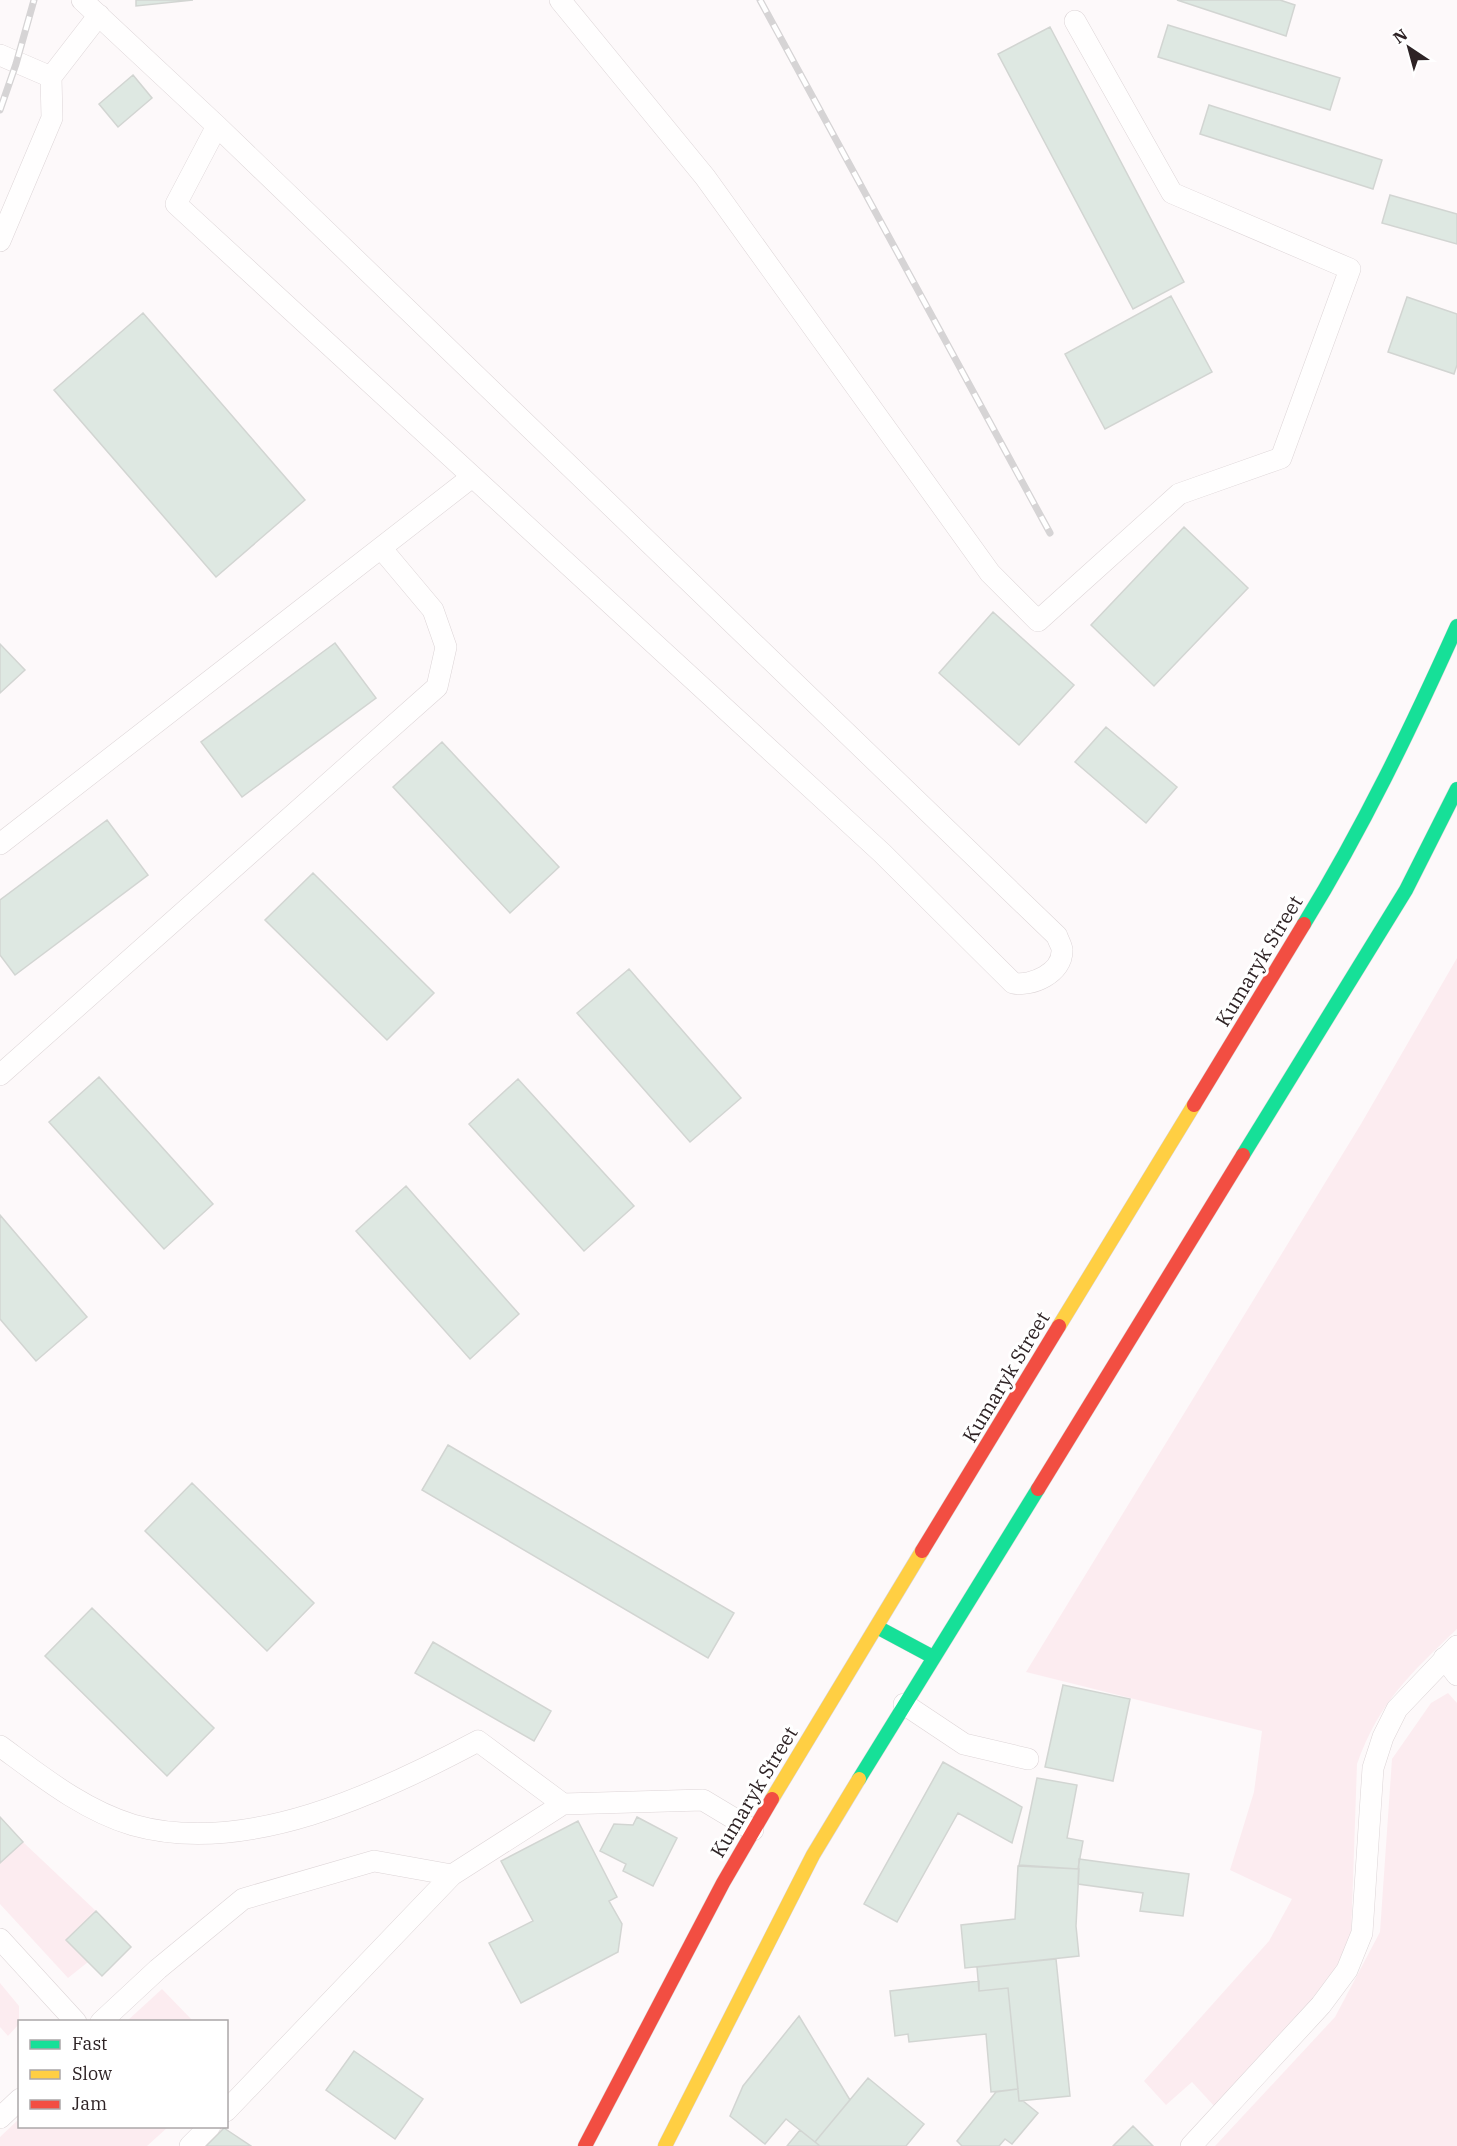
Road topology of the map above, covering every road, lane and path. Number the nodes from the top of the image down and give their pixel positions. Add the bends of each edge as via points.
1 (82, 0) edge
2 (560, 0) edge
3 (99, 15) junction
4 (1075, 21) dead end
5 (0, 55) edge
6 (51, 77) junction
7 (217, 126) junction
8 (0, 241) edge
9 (472, 477) junction
10 (381, 548) junction
11 (1457, 626) edge
12 (1457, 789) edge
13 (0, 844) edge
14 (0, 1075) edge
15 (877, 1627) junction
16 (1451, 1652) edge
17 (933, 1657) junction
18 (1457, 1675) edge
19 (904, 1704) junction
20 (0, 1746) edge
21 (1028, 1759) dead end
22 (563, 1804) junction
23 (753, 1830) junction
24 (452, 1875) junction
25 (0, 1939) edge
26 (74, 2020) edge
27 (103, 2020) edge
28 (18, 2101) edge
29 (228, 2109) edge
30 (0, 2118) edge
31 (209, 2128) edge
32 (190, 2146) edge
33 (585, 2146) edge
34 (665, 2146) edge
35 (1191, 2146) edge

1 - 3 lane
2 - 4 lane via 705,177 990,573 1038,621 1179,494 1281,458 1350,268 1172,193
3 - 6 lane
3 - 7 lane
5 - 6 lane
6 - 8 lane via 52,118
7 - 9 lane via 176,204
7 - 9 lane via 1057,936 1062,950 1058,964 1037,982 1025,986 1013,983 882,853
9 - 10 lane
10 - 13 lane
10 - 14 lane via 433,610 446,646 437,687
11 - 15 main road, Kumaryk Street via 1405,740 1334,875
12 - 17 main road via 1406,890
15 - 17 main road
15 - 23 main road, Kumaryk Street
16 - 18 lane
16 - 35 lane via 1397,1709 1380,1747 1374,1768 1362,1933 1347,1970 1321,2005
17 - 19 main road
19 - 21 lane via 964,1744
19 - 34 main road via 807,1865
20 - 22 lane via 90,1807 132,1824 178,1834 225,1833 297,1818 364,1796 478,1741
22 - 23 lane via 703,1800
22 - 24 lane
23 - 33 main road, Kumaryk Street
24 - 27 lane via 374,1861 243,1899
24 - 29 lane
25 - 26 lane
28 - 30 lane
31 - 32 lane

